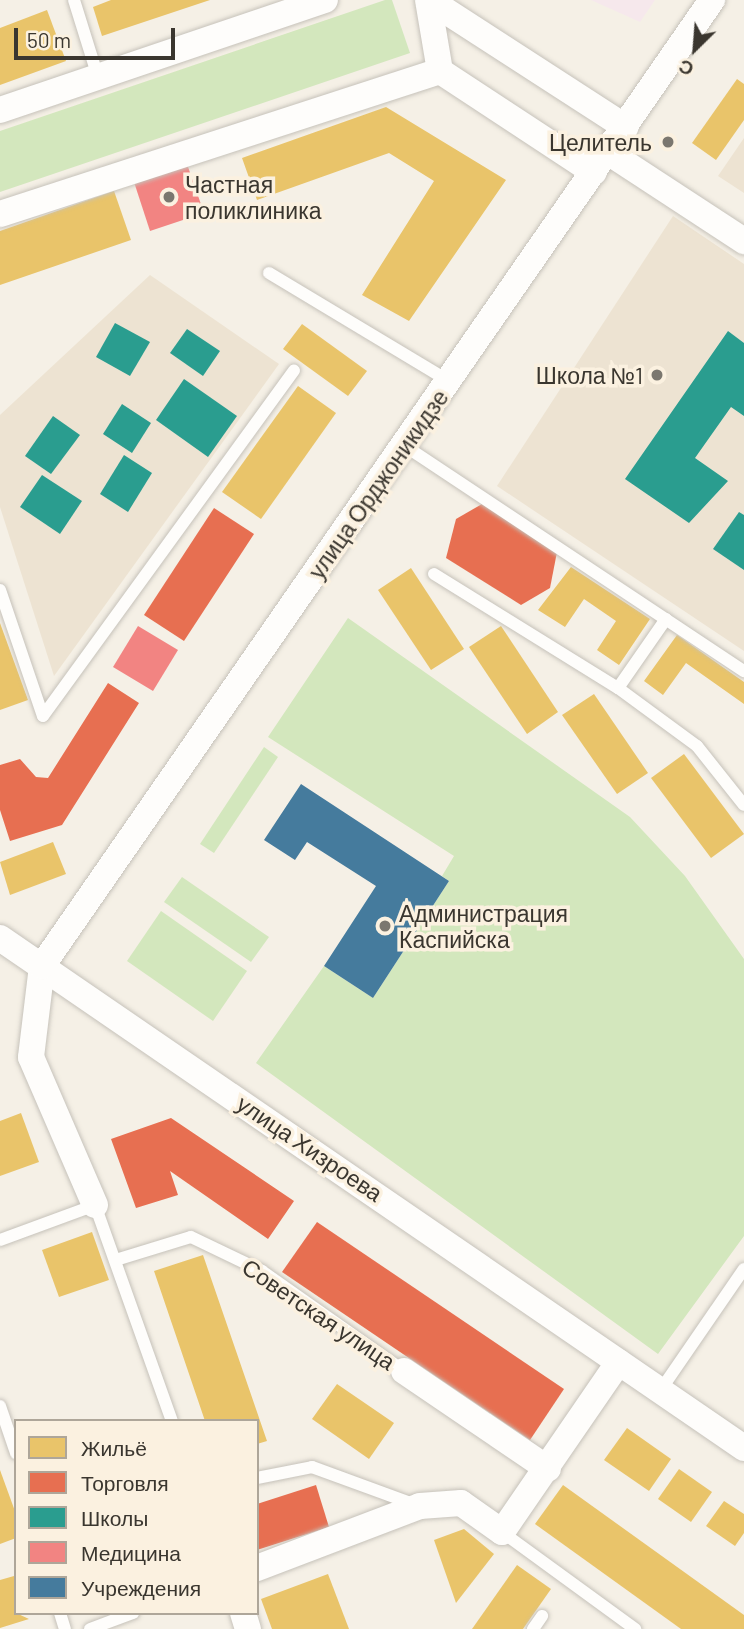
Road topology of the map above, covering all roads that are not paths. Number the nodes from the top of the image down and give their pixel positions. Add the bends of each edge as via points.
1 (74, 0) edge
2 (325, 0) edge
3 (428, 0) edge
4 (712, 0) edge
5 (440, 71) junction
6 (99, 77) junction
7 (0, 110) edge
8 (625, 127) junction
9 (601, 162) junction
10 (0, 214) edge
11 (744, 241) edge
12 (269, 273) dead end
13 (294, 370) dead end
14 (450, 382) junction
15 (405, 446) junction
16 (434, 574) dead end
17 (0, 590) edge
18 (666, 619) junction
19 (744, 671) edge
20 (618, 688) junction
21 (744, 805) edge
22 (0, 938) edge
23 (42, 966) junction
24 (95, 1205) junction
25 (0, 1240) edge
26 (119, 1259) junction
27 (744, 1269) edge
28 (619, 1362) junction
29 (404, 1371) joint
30 (660, 1391) junction
31 (0, 1406) edge
32 (171, 1419) edge
33 (14, 1447) edge
34 (744, 1448) edge
35 (548, 1469) junction
36 (259, 1478) edge
37 (420, 1506) junction
38 (502, 1532) junction
39 (259, 1568) edge
40 (128, 1615) edge
41 (542, 1616) dead end
42 (90, 1629) edge
43 (533, 1629) edge
44 (635, 1629) edge

1 - 6 lane
2 - 6 street
3 - 5 street
3 - 8 street
4 - 8 street, улица Орджоникидзе
5 - 9 street
5 - 10 street
6 - 7 street
8 - 9 street, улица Орджоникидзе
9 - 11 street
9 - 14 street, улица Орджоникидзе
12 - 14 lane
13 - 17 lane via 43,716
14 - 15 street, улица Орджоникидзе
15 - 18 lane
15 - 23 street, улица Орджоникидзе
16 - 20 lane
18 - 19 lane
18 - 20 lane
20 - 21 lane via 697,746
22 - 23 street, улица Хизроева
23 - 24 street via 31,1057
23 - 28 street, улица Хизроева
24 - 25 lane
24 - 26 lane
26 - 29 lane, Советская улица via 191,1237 261,1271
26 - 32 lane
27 - 30 lane
28 - 30 street, улица Хизроева
28 - 35 street
29 - 35 street
30 - 34 street, улица Хизроева
31 - 33 lane
35 - 38 street
36 - 37 lane via 312,1467
37 - 38 street via 461,1503
37 - 39 street
38 - 44 lane
40 - 42 lane
41 - 43 lane

